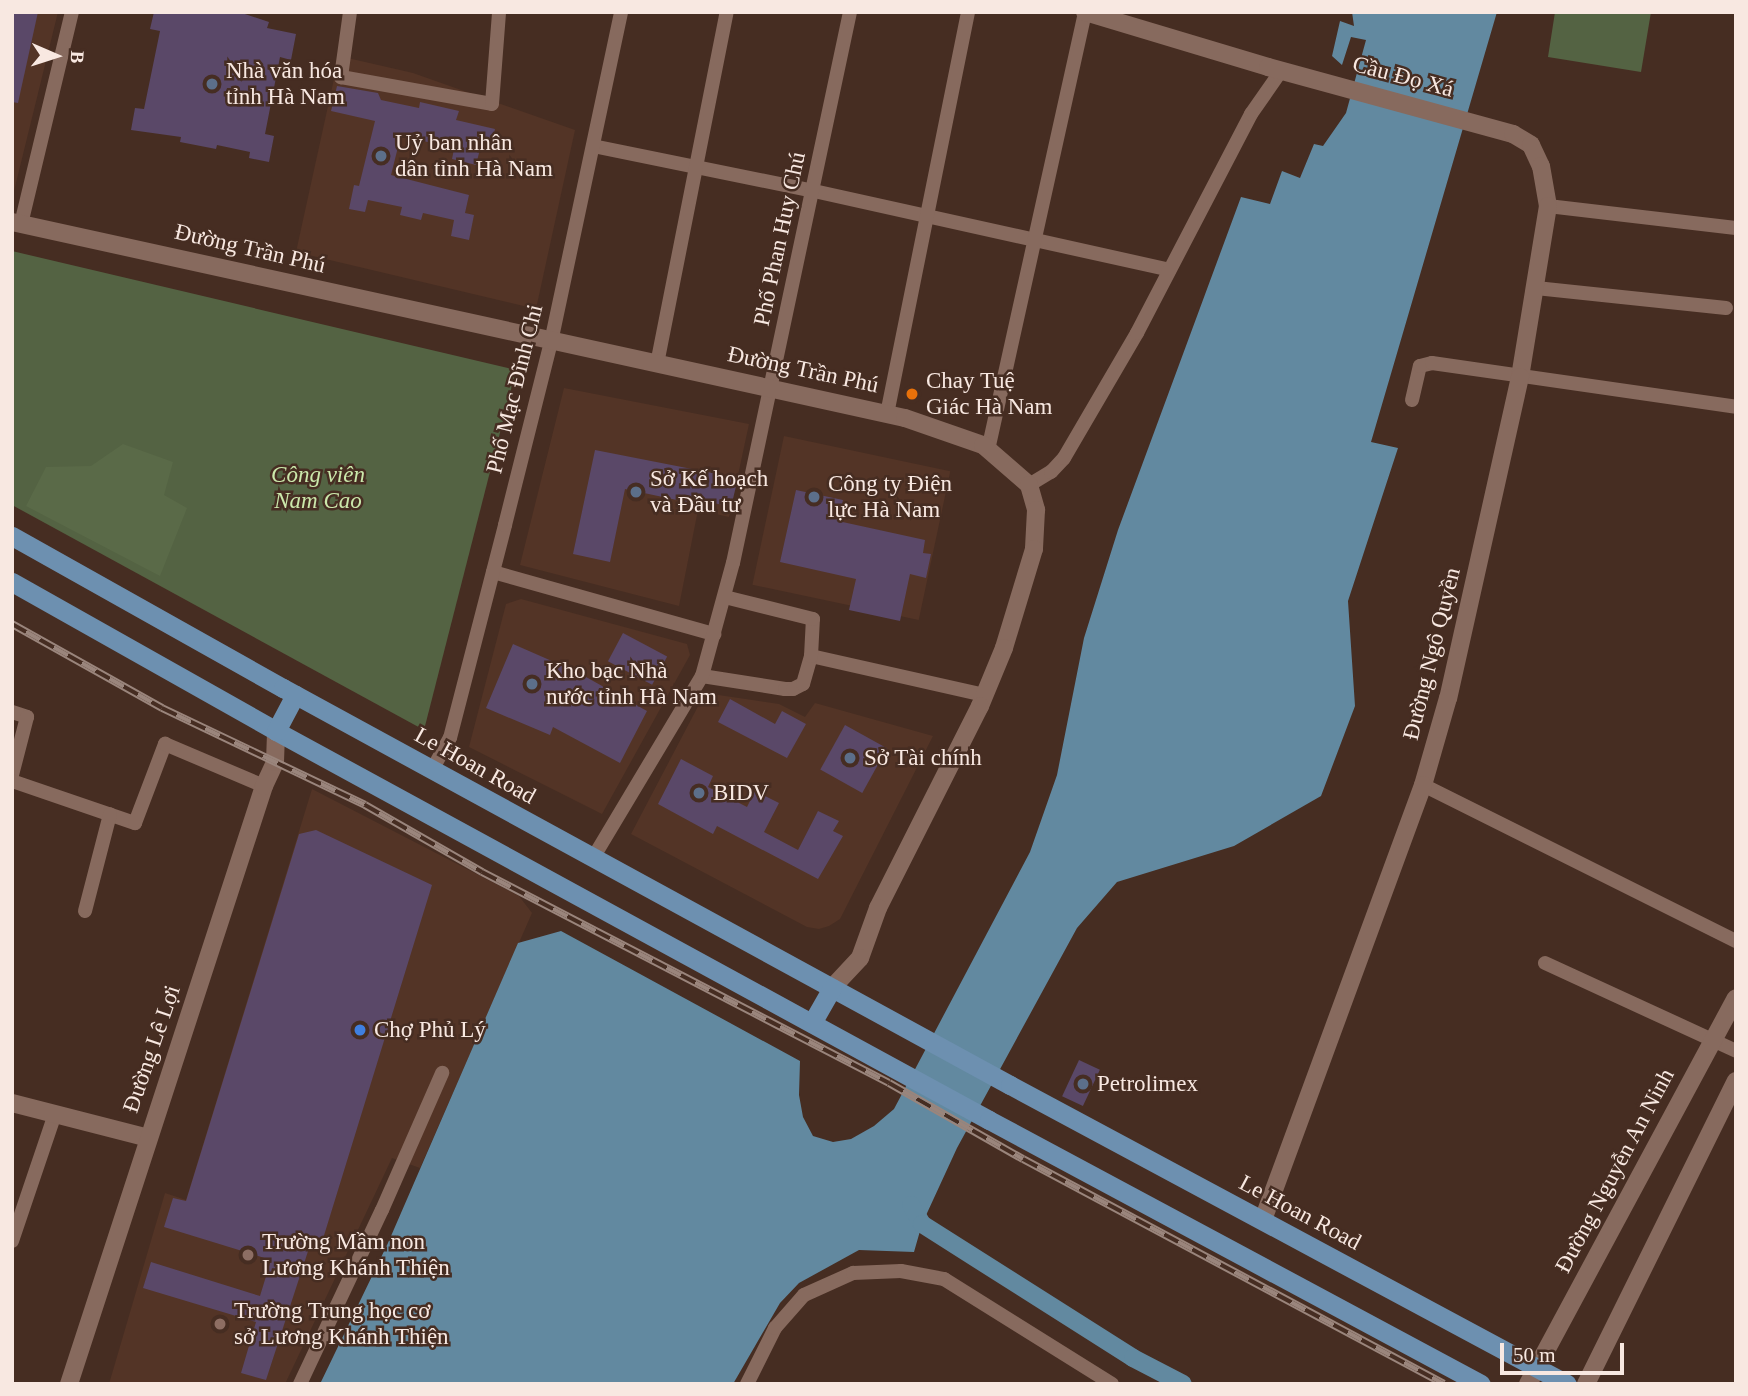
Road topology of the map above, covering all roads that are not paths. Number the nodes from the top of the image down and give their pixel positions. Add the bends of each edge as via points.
1 (72, 12) edge
2 (350, 12) edge
3 (499, 12) edge
4 (621, 12) edge
5 (727, 12) edge
6 (850, 12) edge
7 (968, 12) edge
8 (1085, 12) edge
9 (1281, 71) junction
10 (1469, 121) joint
11 (593, 146) junction
12 (696, 168) junction
13 (814, 191) junction
14 (1548, 206) junction
15 (927, 217) junction
16 (16, 223) edge
17 (1736, 228) edge
18 (1035, 240) junction
19 (1169, 270) junction
20 (1536, 288) junction
21 (1726, 308) dead end
22 (551, 342) junction
23 (657, 364) junction
24 (1520, 377) junction
25 (771, 388) junction
26 (1412, 400) dead end
27 (1736, 407) edge
28 (887, 414) junction
29 (988, 450) junction
30 (1029, 485) junction
31 (12, 536) edge
32 (493, 572) junction
33 (12, 582) edge
34 (725, 597) junction
35 (714, 634) junction
36 (811, 656) junction
37 (702, 676) junction
38 (295, 695) junction
39 (984, 695) junction
40 (12, 712) edge
41 (276, 731) junction
42 (432, 770) junction
43 (12, 775) edge
44 (12, 781) edge
45 (1423, 785) junction
46 (264, 786) junction
47 (110, 814) junction
48 (593, 858) junction
49 (85, 911) dead end
50 (1736, 941) edge
51 (1545, 963) dead end
52 (832, 988) junction
53 (1736, 998) edge
54 (811, 1023) junction
55 (1714, 1041) junction
56 (1736, 1051) edge
57 (442, 1073) dead end
58 (1736, 1081) edge
59 (12, 1103) edge
60 (55, 1114) junction
61 (148, 1138) junction
62 (1263, 1221) junction
63 (12, 1241) edge
64 (1533, 1376) edge
65 (69, 1384) edge
66 (300, 1384) edge
67 (747, 1384) edge
68 (1112, 1384) edge
69 (1481, 1384) edge
70 (1567, 1384) edge
71 (1586, 1384) edge

1 - 16 street
2 - 3 street via 341,77 492,104
4 - 11 street, Phố Mạc Đĩnh Chi
5 - 12 street
6 - 13 street, Phố Phan Huy Chú
7 - 15 street
8 - 9 street
8 - 18 street
9 - 10 street, Cầu Đọ Xá
9 - 19 street via 1251,114
10 - 14 street, Đường Ngô Quyền via 1513,134 1531,145 1541,166
11 - 12 street
11 - 22 street, Phố Mạc Đĩnh Chi
12 - 13 street
12 - 23 street
13 - 15 street
13 - 25 street, Phố Phan Huy Chú
14 - 17 street
14 - 20 street, Đường Ngô Quyền
15 - 18 street
15 - 28 street
16 - 22 street, Đường Trần Phú
18 - 19 street
18 - 29 street
19 - 30 street via 1064,457 1051,472
20 - 21 street
20 - 24 street, Đường Ngô Quyền
22 - 23 street, Đường Trần Phú
22 - 32 street, Phố Mạc Đĩnh Chi
23 - 25 street, Đường Trần Phú
24 - 26 street via 1426,364 1420,366
24 - 27 street
24 - 45 street, Đường Ngô Quyền via 1474,592
25 - 28 street, Đường Trần Phú
25 - 34 street, Phố Phan Huy Chú
28 - 29 street, Đường Trần Phú via 944,429
29 - 30 street, Đường Trần Phú
30 - 39 street via 1036,510 1034,549 1019,606
31 - 38 main road, Le Hoan Road
32 - 35 street
32 - 42 street, Phố Mạc Đĩnh Chi via 450,738
33 - 41 main road
34 - 35 street, Phố Phan Huy Chú
34 - 36 street via 809,617 815,624
35 - 37 street, Phố Phan Huy Chú
36 - 37 street via 803,684 793,689
36 - 39 street
37 - 48 street, Phố Phan Huy Chú
38 - 41 main road
38 - 42 main road, Le Hoan Road
39 - 52 street via 878,908 860,958
40 - 43 street via 27,718
41 - 46 street, Đường Lê Lợi via 275,762
41 - 54 main road
42 - 48 main road, Le Hoan Road
44 - 47 street
45 - 50 street
45 - 62 street, Đường Ngô Quyền
46 - 47 street via 165,744 135,823
46 - 61 street, Đường Lê Lợi
47 - 49 street
48 - 52 main road, Le Hoan Road
51 - 55 street
52 - 54 main road
52 - 62 main road, Le Hoan Road
53 - 55 street, Đường Nguyễn An Ninh
54 - 69 main road
55 - 56 street
55 - 64 street, Đường Nguyễn An Ninh
57 - 66 street
58 - 71 street
59 - 60 street
60 - 61 street
60 - 63 street
61 - 65 street, Đường Lê Lợi
62 - 64 main road, Le Hoan Road
64 - 70 main road, Le Hoan Road
67 - 68 street via 775,1328 804,1295 853,1273 901,1271 944,1279

